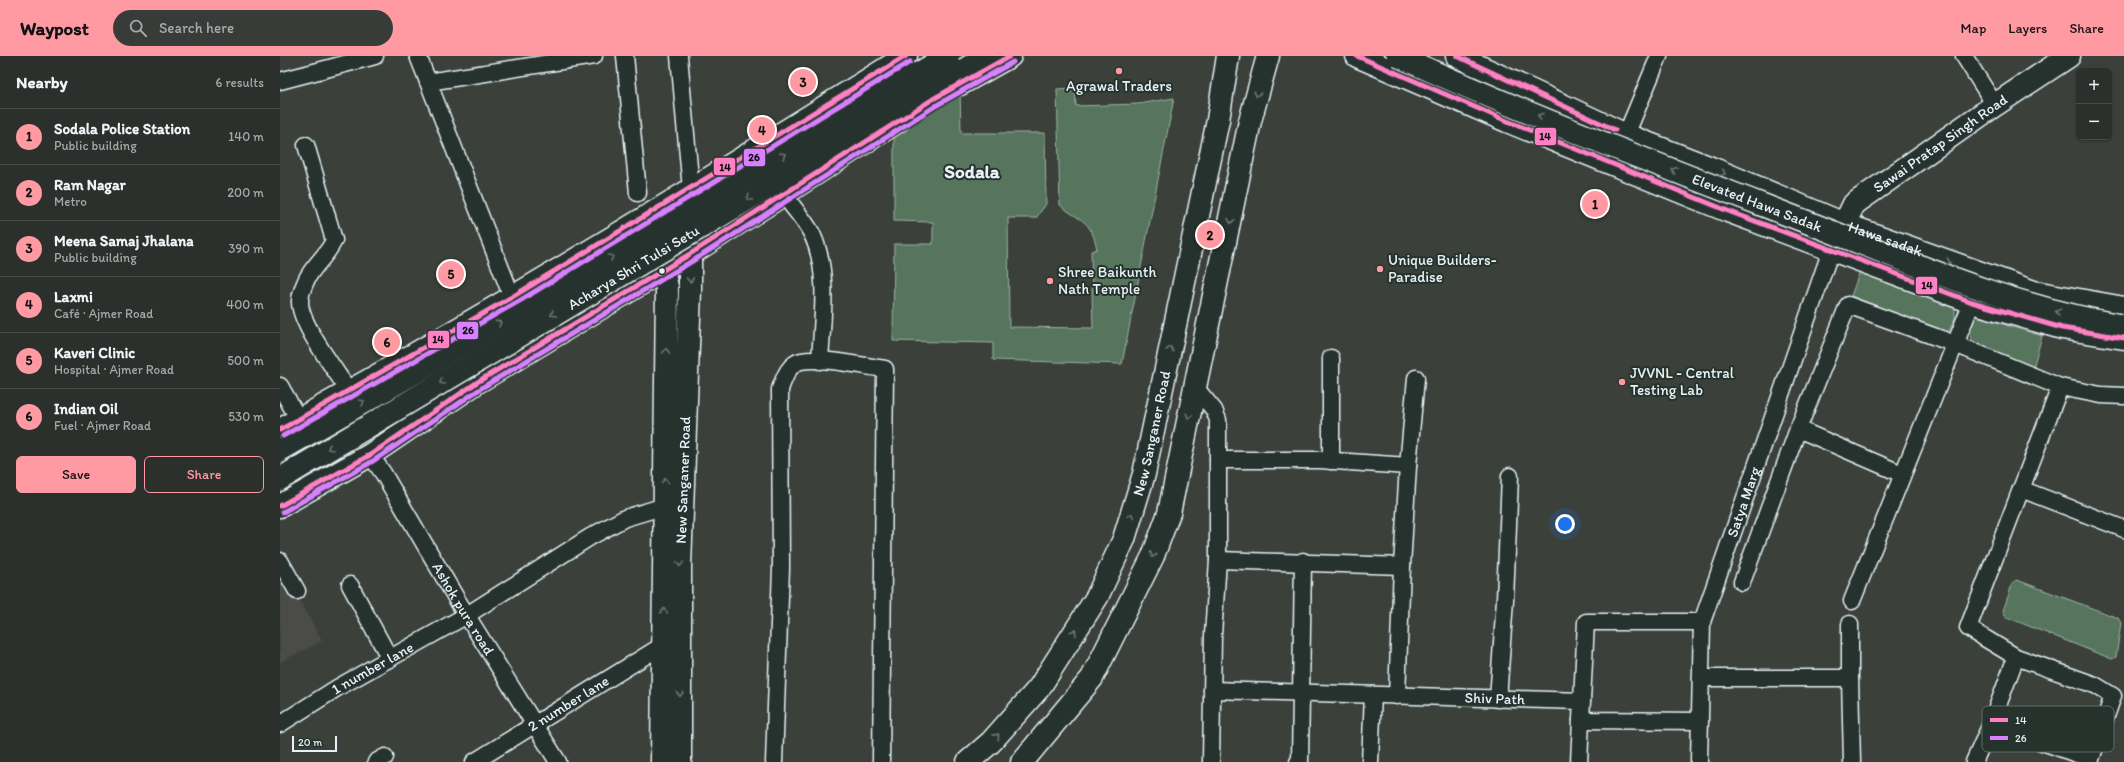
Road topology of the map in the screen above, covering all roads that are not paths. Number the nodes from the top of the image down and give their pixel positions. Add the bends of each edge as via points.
1 (375, 56) edge
2 (418, 56) edge
3 (594, 56) edge
4 (625, 56) edge
5 (679, 56) edge
6 (906, 56) edge
7 (948, 56) edge
8 (987, 56) edge
9 (1010, 56) edge
10 (1228, 56) edge
11 (1268, 56) edge
12 (1357, 56) edge
13 (1398, 56) edge
14 (1457, 56) edge
15 (1659, 56) edge
16 (1964, 56) edge
17 (2070, 56) edge
18 (280, 81) edge
19 (428, 82) junction
20 (1996, 105) junction
21 (1626, 135) junction
22 (306, 145) dead end
23 (691, 190) junction
24 (638, 193) dead end
25 (783, 194) junction
26 (670, 202) junction
27 (639, 220) junction
28 (1844, 224) junction
29 (1831, 250) junction
30 (690, 254) junction
31 (662, 271) junction
32 (512, 297) junction
33 (1972, 302) junction
34 (2124, 308) edge
35 (2124, 326) edge
36 (2124, 338) edge
37 (1956, 344) junction
38 (1331, 358) dead end
39 (820, 361) junction
40 (1416, 378) dead end
41 (280, 386) edge
42 (1195, 387) junction
43 (2060, 387) junction
44 (349, 391) junction
45 (2124, 396) edge
46 (289, 425) edge
47 (1798, 429) junction
48 (280, 450) edge
49 (370, 455) junction
50 (1218, 460) junction
51 (1331, 461) junction
52 (1408, 466) junction
53 (1902, 474) junction
54 (1510, 476) dead end
55 (280, 479) edge
56 (2021, 489) junction
57 (280, 506) edge
58 (665, 506) junction
59 (2124, 529) edge
60 (1218, 560) junction
61 (280, 561) edge
62 (1303, 561) junction
63 (1402, 566) junction
64 (1742, 582) dead end
65 (350, 585) dead end
66 (297, 591) dead end
67 (1852, 601) dead end
68 (467, 615) junction
69 (1702, 622) junction
70 (1850, 624) dead end
71 (663, 645) junction
72 (2016, 657) junction
73 (390, 658) junction
74 (1701, 678) junction
75 (1850, 678) junction
76 (1212, 690) junction
77 (1302, 694) junction
78 (1373, 695) junction
79 (1397, 696) junction
80 (1498, 699) junction
81 (1582, 701) junction
82 (1998, 706) edge
83 (2110, 706) edge
84 (1581, 720) junction
85 (1700, 721) junction
86 (280, 724) edge
87 (534, 724) junction
88 (1982, 744) edge
89 (2071, 752) edge
90 (2093, 752) edge
91 (474, 762) edge
92 (558, 762) edge
93 (662, 762) edge
94 (680, 762) edge
95 (774, 762) edge
96 (881, 762) edge
97 (968, 762) edge
98 (1022, 762) edge
99 (1211, 762) edge
100 (1298, 762) edge
101 (1370, 762) edge
102 (1579, 762) edge
103 (1699, 762) edge
104 (1852, 762) edge
105 (1974, 762) edge

1 - 18 street
2 - 19 street
3 - 19 street
4 - 24 street
5 - 23 street
6 - 23 main road
48 -> 7 main road, Acharya Shri Tulsi Setu, bridge
8 -> 55 main road, Acharya Shri Tulsi Setu, bridge
9 - 25 main road via 933,99
97 -> 10 main road, New Sanganer Road via 991,742 1039,688 1097,597 1124,539 1144,474 1218,120
11 -> 42 main road via 1250,121
12 - 29 main road, Hawa sadak via 1558,142
35 -> 13 main road, Elevated Hawa Sadak, bridge via 2088,320 2023,303 1962,283 1630,153
14 - 21 main road, Hawa sadak
15 - 21 street
16 - 20 street
17 - 20 main road, Sawai Pratap Singh Road
19 - 32 street
20 - 28 main road, Sawai Pratap Singh Road via 1854,204
21 -> 28 main road, Hawa sadak
22 - 44 street via 334,240 330,250 315,265 305,282 300,301 304,322
23 - 26 main road
25 - 30 main road
25 - 39 street via 812,233 820,260 823,288
26 - 27 main road
26 - 30 main road, New Sanganer Road
27 - 31 main road, New Sanganer Road
27 - 32 main road
28 - 29 main road, Sawai Pratap Singh Road
28 -> 34 main road, Hawa sadak via 2034,292
29 - 33 main road, Hawa sadak
29 - 69 street, Satya Marg
30 - 31 main road
30 -> 94 main road, New Sanganer Road via 680,566
31 - 49 main road via 479,381
58 -> 31 main road, New Sanganer Road via 667,287
32 - 44 main road
33 - 36 main road, Hawa sadak via 2062,328
33 - 37 street
37 - 43 street
37 - 47 street via 1848,305
37 - 53 street
38 - 51 street
39 - 95 street via 800,361 786,373 780,389 781,568
39 - 96 street via 885,369
40 - 52 street
41 - 46 street
42 - 50 street via 1217,415
42 -> 98 main road via 1169,513 1153,556 1092,678
43 - 45 street via 2101,395
43 - 56 street
44 - 46 main road
47 - 53 street
47 - 64 street
49 - 57 main road
49 - 68 street, Ashok pura road
50 - 51 street
50 - 60 street
51 - 52 street
52 - 63 street
53 - 67 street
54 - 80 street
56 - 59 street
56 - 72 street via 1968,628
58 - 68 street, 1 number lane via 625,518 590,537
71 -> 58 main road, New Sanganer Road
60 - 62 street
60 - 76 street
61 - 66 street
62 - 63 street
62 - 77 street
63 - 79 street
65 - 73 street
68 - 73 street, 1 number lane
68 - 87 street, Ashok pura road
69 - 74 street, Satya Marg
69 - 81 street via 1586,622
70 - 75 street
71 - 87 street, 2 number lane
71 - 93 main road, New Sanganer Road
72 - 82 street
72 - 83 street via 2095,685 2113,696
73 - 86 street, 1 number lane
74 - 75 street
74 - 85 street, Satya Marg
75 - 104 street
76 - 77 street, Shiv Path
76 - 99 street
77 - 78 street, Shiv Path
77 - 100 street
78 - 79 street, Shiv Path
78 - 101 street
79 - 80 street, Shiv Path
80 - 81 street, Shiv Path
81 - 84 street
84 - 85 street
84 - 102 street
85 - 103 street, Satya Marg
87 - 91 street, 2 number lane
87 - 92 street, Ashok pura road
88 - 105 street
89 - 90 street via 2091,759

